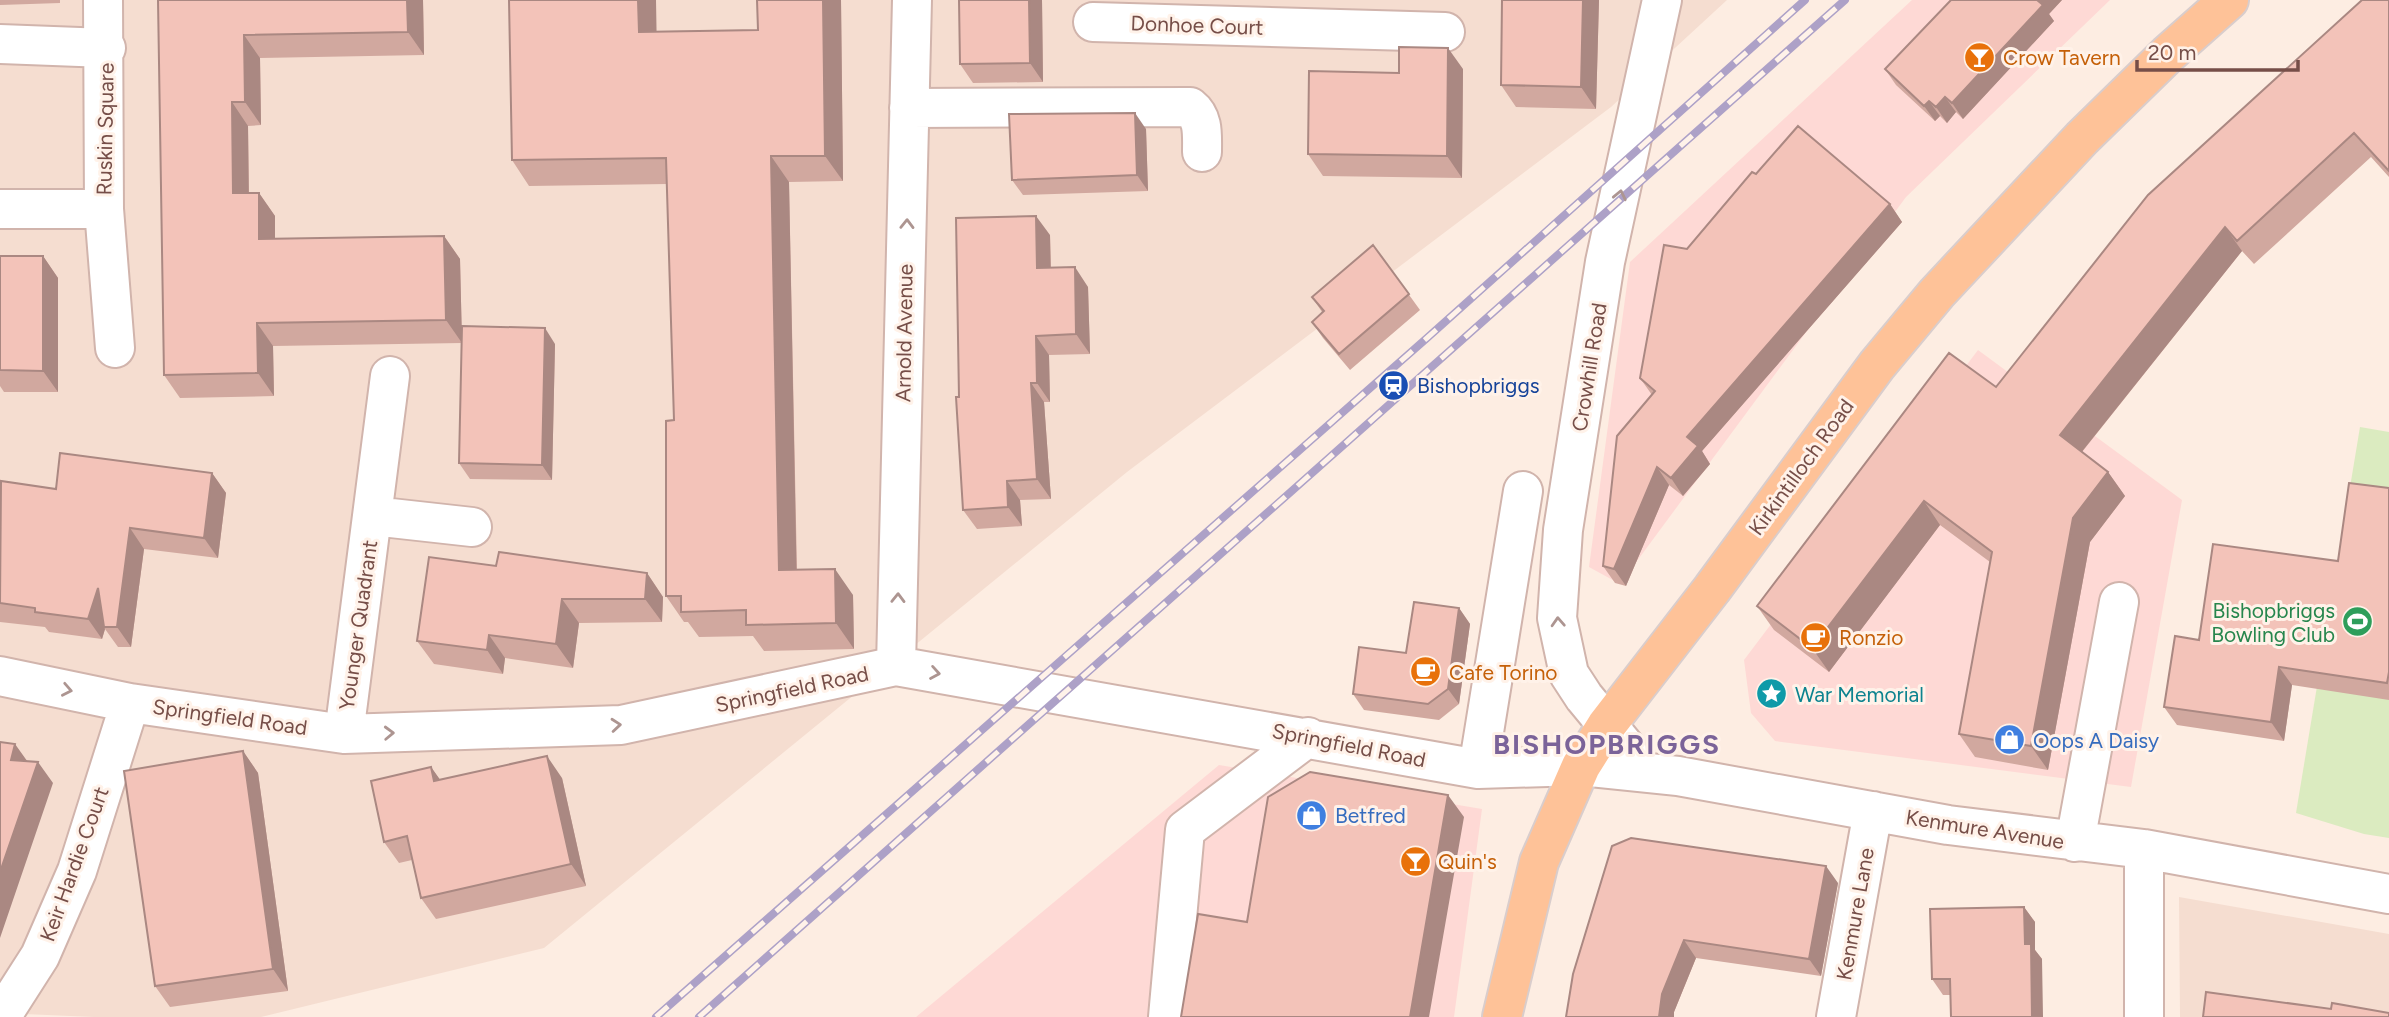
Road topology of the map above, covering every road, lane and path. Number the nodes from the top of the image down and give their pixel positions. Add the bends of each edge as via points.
1 (103, 0) edge
2 (912, 0) edge
3 (1662, 0) edge
4 (2229, 0) edge
5 (1299, 14) edge
6 (1093, 22) dead end
7 (1445, 32) dead end
8 (0, 44) edge
9 (106, 48) junction
10 (909, 108) junction
11 (1202, 152) dead end
12 (0, 209) edge
13 (104, 209) junction
14 (115, 348) dead end
15 (390, 376) dead end
16 (1523, 491) dead end
17 (373, 516) junction
18 (472, 527) dead end
19 (2119, 602) dead end
20 (896, 666) junction
21 (0, 676) edge
22 (130, 703) junction
23 (1606, 726) junction
24 (344, 734) junction
25 (1308, 737) junction
26 (1581, 766) junction
27 (1478, 769) junction
28 (1647, 772) junction
29 (1873, 811) junction
30 (2076, 842) junction
31 (2144, 849) junction
32 (2389, 894) edge
33 (1, 1017) edge
34 (1168, 1017) edge
35 (1502, 1017) edge
36 (1836, 1017) edge
37 (2144, 1017) edge

1 - 9 street, Ruskin Square
2 - 10 street, Arnold Avenue
23 -> 3 street, Crowhill Road via 1569,674 1560,645 1557,618 1563,530 1605,262
4 - 23 main road, Kirkintilloch Road via 2082,138 1937,293 1877,365
5 - 6 street, Donhoe Court
5 - 7 street, Donhoe Court
8 - 9 street, Ruskin Square
9 - 13 street, Ruskin Square
10 - 11 street via 1191,107 1202,125
20 -> 10 street, Arnold Avenue
12 - 13 street, Ruskin Square
13 - 14 street, Ruskin Square
15 - 17 street, Younger Quadrant
16 - 27 street
17 - 18 street, Younger Quadrant
17 - 24 street, Younger Quadrant
19 - 30 street
24 -> 20 street, Springfield Road via 621,725
20 -> 25 street, Springfield Road
21 -> 22 street, Springfield Road
22 - 24 street, Springfield Road
22 - 33 street, Keir Hardie Court via 77,871 40,956
23 - 26 main road, Kirkintilloch Road
23 - 28 street, Crowhill Road
25 - 27 street, Springfield Road
25 - 34 street via 1185,830
26 - 27 street, Springfield Road
26 - 28 street, Kenmure Avenue
26 - 35 main road, Kirkintilloch Road via 1539,862
28 - 29 street, Kenmure Avenue
29 - 30 street, Kenmure Avenue
29 - 36 street, Kenmure Lane
30 - 31 street, Kenmure Avenue
31 - 32 street, Kenmure Avenue
31 - 37 street

